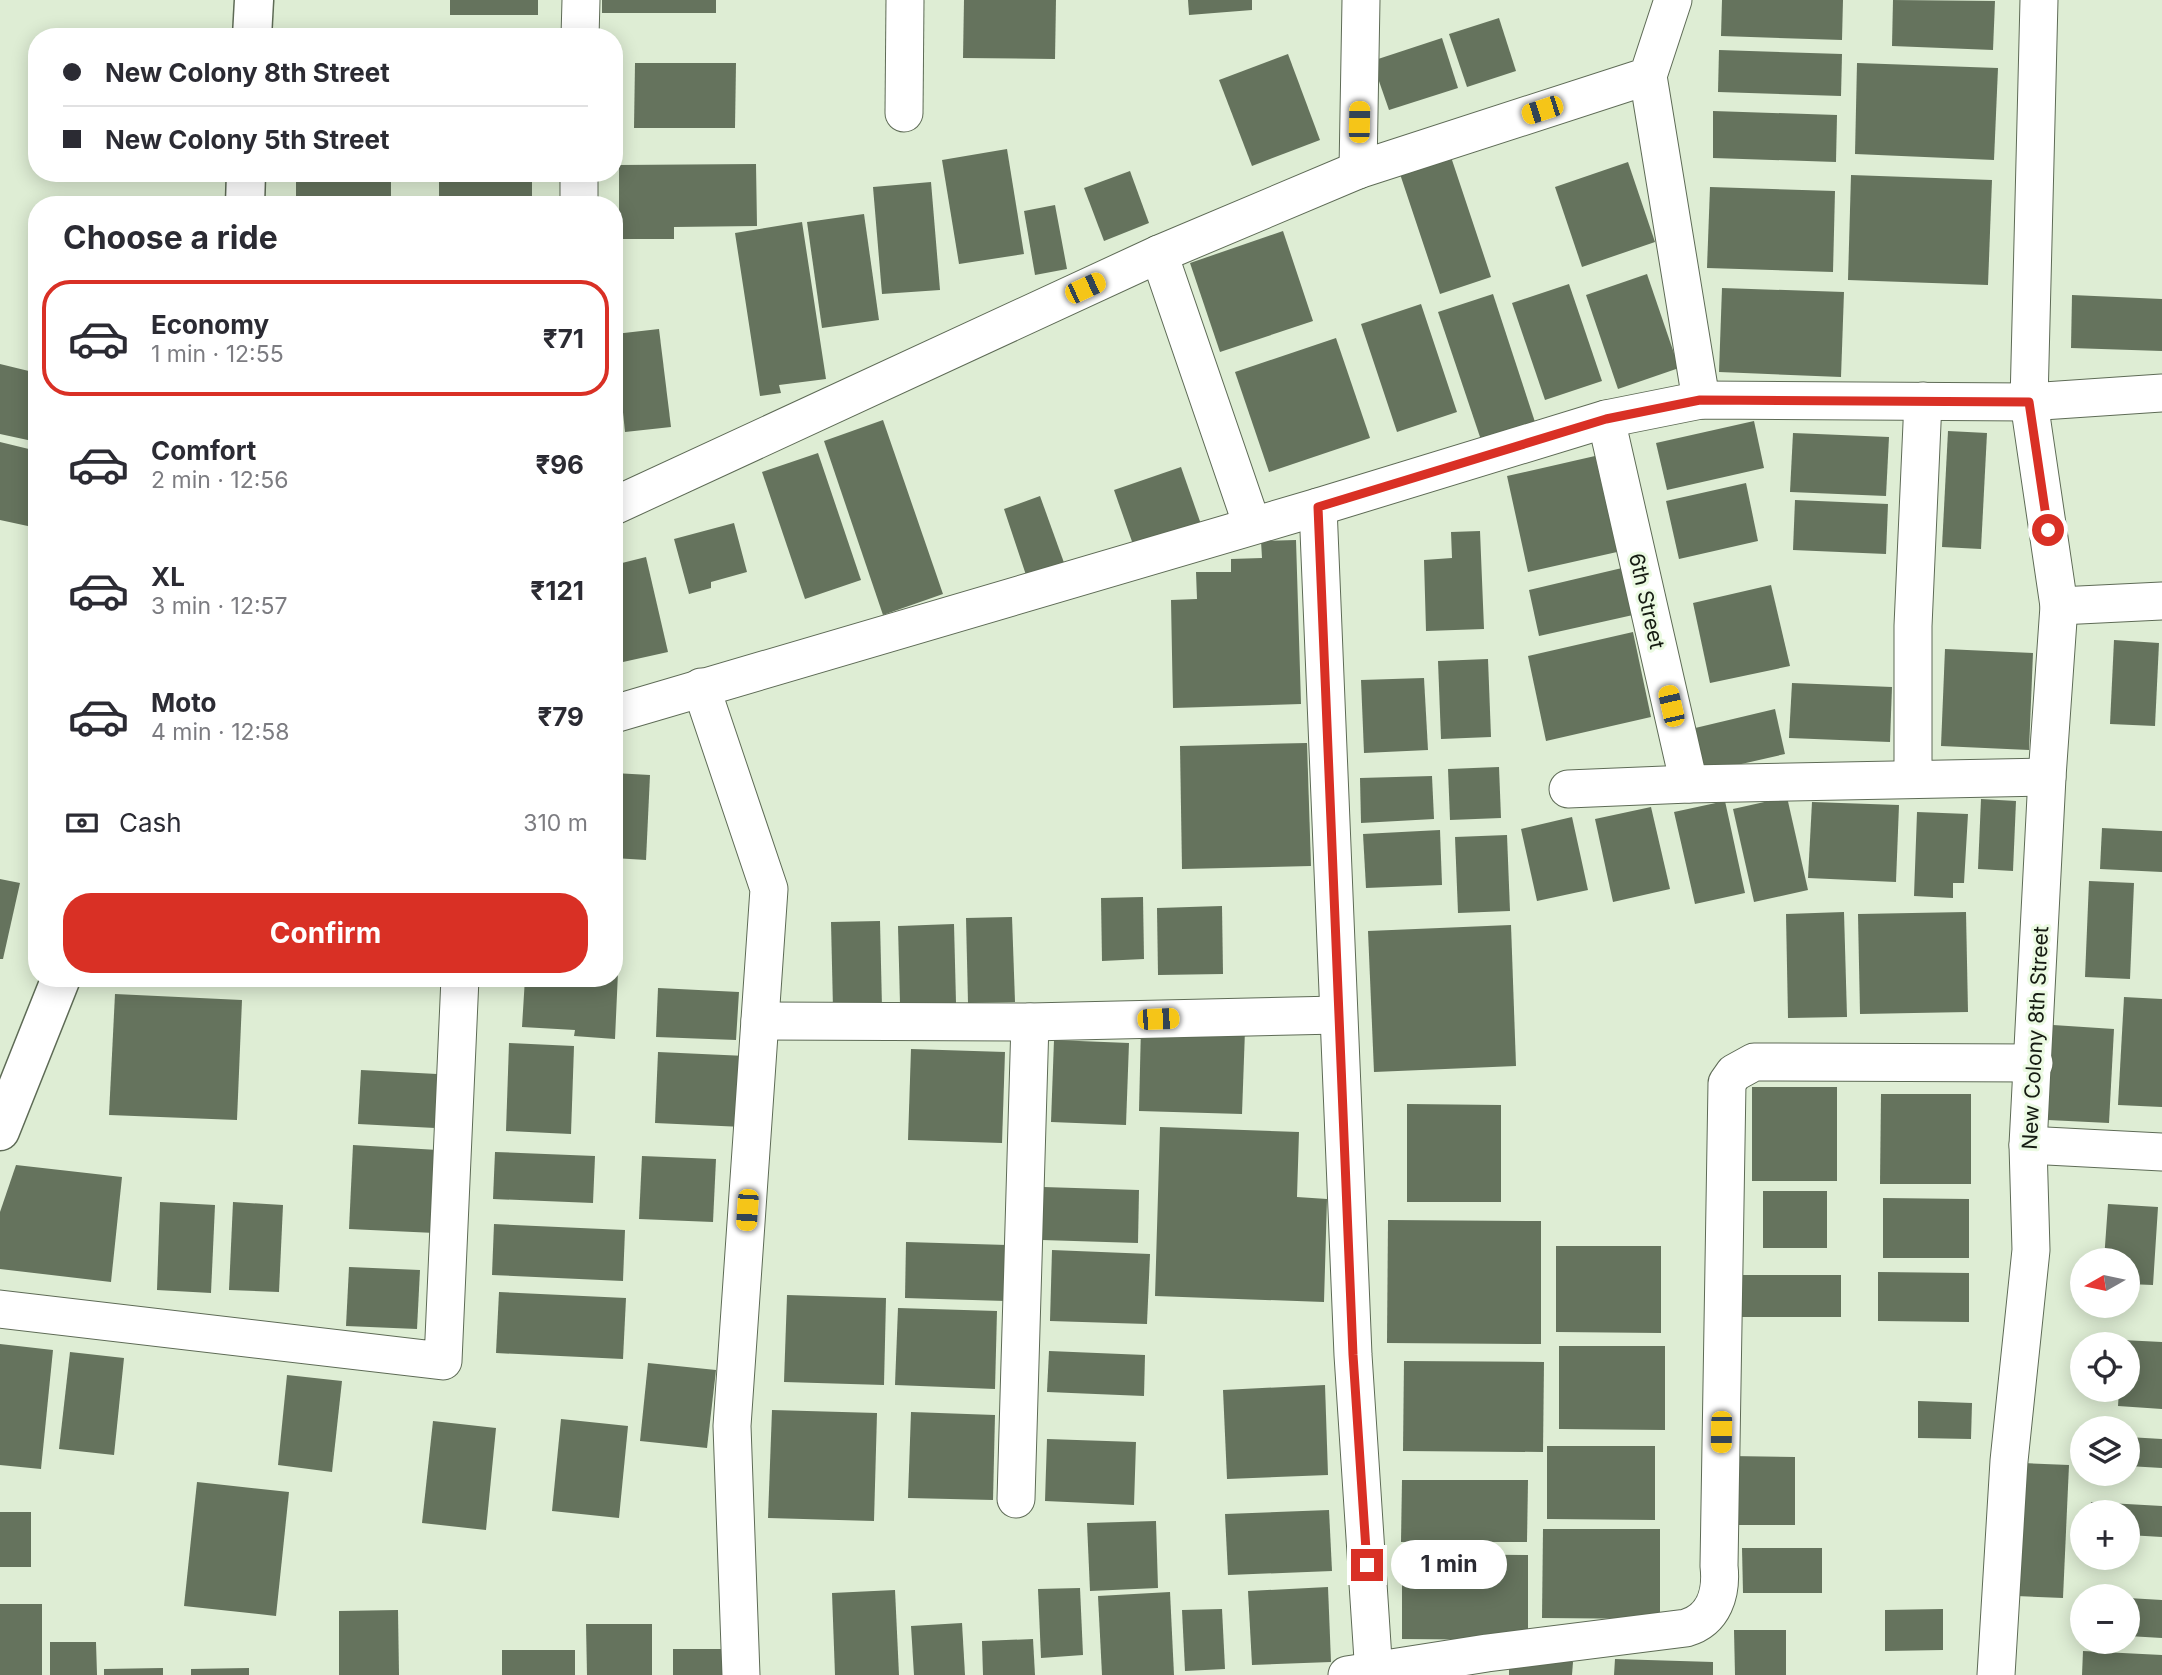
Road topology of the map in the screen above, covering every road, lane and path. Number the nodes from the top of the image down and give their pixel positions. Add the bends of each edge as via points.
1 (254, 0) edge
2 (581, 0) edge
3 (905, 0) edge
4 (1361, 0) edge
5 (1673, 0) edge
6 (2039, 0) edge
7 (252, 28) edge
8 (580, 28) edge
9 (1648, 76) junction
10 (904, 113) dead end
11 (1358, 170) junction
12 (1159, 254) junction
13 (2162, 393) edge
14 (1700, 400) junction
15 (1923, 401) junction
16 (2029, 402) junction
17 (1606, 419) junction
18 (623, 502) edge
19 (1318, 507) junction
20 (1252, 525) junction
21 (2162, 601) edge
22 (2059, 606) junction
23 (701, 687) junction
24 (623, 711) edge
25 (2047, 777) junction
26 (1913, 778) junction
27 (1689, 784) junction
28 (1568, 789) dead end
29 (57, 987) edge
30 (460, 987) edge
31 (1338, 1015) junction
32 (760, 1021) junction
33 (1030, 1022) junction
34 (2034, 1063) junction
35 (0, 1131) edge
36 (2028, 1145) junction
37 (2162, 1152) edge
38 (0, 1309) edge
39 (1016, 1499) dead end
40 (1365, 1673) edge
41 (741, 1675) edge
42 (1996, 1675) edge

1 - 7 street
2 - 8 street
3 - 10 street
4 - 11 street
5 - 9 street
6 - 16 street, New Colony 8th Street
9 - 11 street
9 - 14 street
11 - 12 street
12 - 18 street
12 - 20 street
13 - 16 street
14 - 15 street
14 - 17 street
15 - 16 street
15 - 26 street via 1913,626
16 - 22 street, New Colony 8th Street
17 - 19 street
17 - 27 street, 6th Street
19 - 20 street
19 - 31 street
20 - 23 street
21 - 22 street
22 - 25 street, New Colony 8th Street
23 - 24 street
23 - 32 street via 769,889
25 - 26 street
25 - 34 street, New Colony 8th Street
26 - 27 street
27 - 28 street
29 - 35 street
30 - 38 street via 443,1361
31 - 33 street
31 - 40 street
32 - 33 street
32 - 41 street via 732,1426
33 - 39 street
34 - 36 street, New Colony 8th Street
34 - 40 street via 1768,1061 1754,1062 1734,1073 1727,1083 1721,1580 1714,1606 1696,1625 1686,1628
36 - 37 street
36 - 42 street, New Colony 8th Street via 2031,1250 2009,1461

